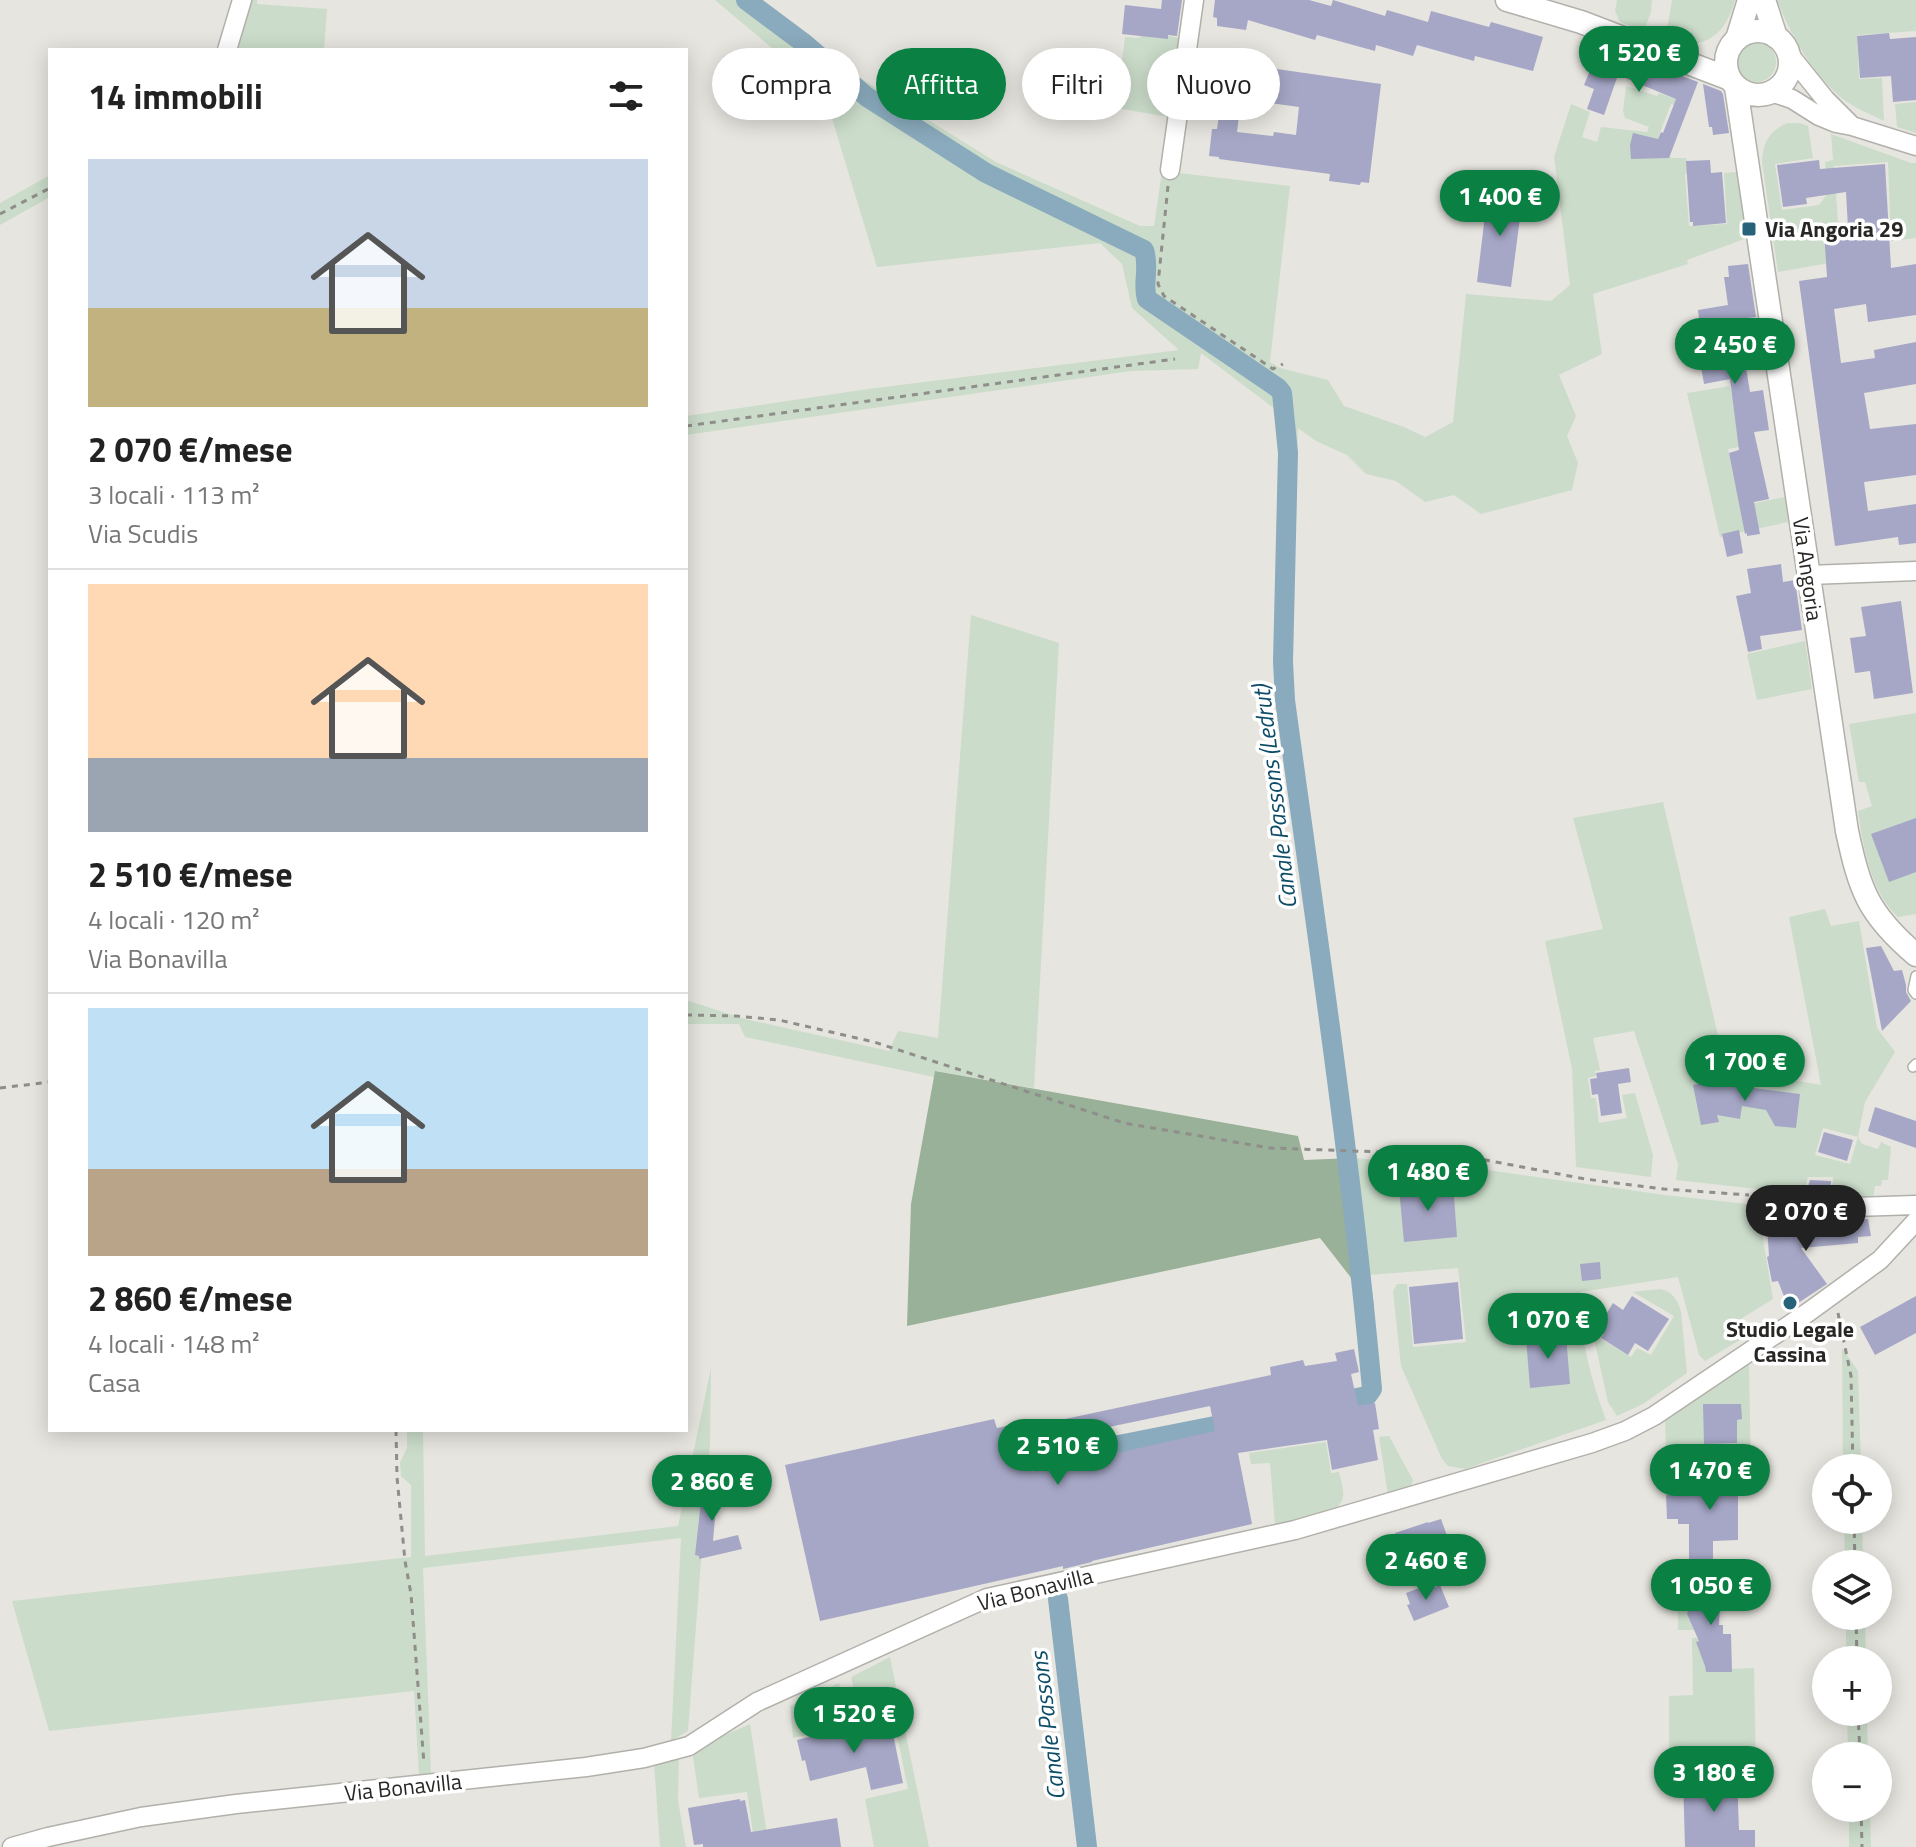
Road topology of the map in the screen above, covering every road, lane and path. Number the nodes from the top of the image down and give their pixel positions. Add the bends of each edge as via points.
1 (242, 0) edge
2 (1194, 0) edge
3 (1507, 0) edge
4 (1749, 0) edge
5 (1764, 0) edge
6 (1733, 44) junction
7 (1782, 45) junction
8 (228, 48) edge
9 (1666, 53) junction
10 (1733, 83) junction
11 (1769, 93) junction
12 (1852, 126) junction
13 (1916, 146) edge
14 (1749, 163) junction
15 (1170, 170) joint
16 (48, 189) edge
17 (0, 214) edge
18 (1175, 359) dead end
19 (1283, 364) dead end
20 (688, 426) edge
21 (1916, 572) edge
22 (1809, 575) junction
23 (1912, 947) edge
24 (1916, 976) edge
25 (1916, 994) edge
26 (688, 1015) edge
27 (48, 1082) edge
28 (0, 1088) edge
29 (1759, 1204) joint
30 (1916, 1205) edge
31 (1916, 1221) edge
32 (1834, 1293) junction
33 (396, 1432) edge
34 (1853, 1454) edge
35 (426, 1784) junction
36 (1861, 1822) edge
37 (12, 1847) edge
38 (1862, 1847) edge

1 - 8 street
2 - 15 street
3 - 9 street
4 - 6 street
5 - 7 street
6 - 7 street via 1756,31 1767,32
6 - 9 street via 1698,53
6 - 10 street via 1726,58
7 - 11 street via 1790,63 1788,74
7 - 12 street
9 - 10 street
10 - 11 street via 1745,93
10 - 14 street, Via Angoria
11 - 12 street
11 - 14 street, Via Angoria via 1752,129
12 - 13 street
14 - 22 street, Via Angoria
15 - 19 path via 1158,284 1164,296 1273,369
16 - 17 path
18 - 20 path
21 - 22 street
22 - 23 street, Via Angoria via 1854,863 1877,917
24 - 25 lane
26 - 29 path via 779,1020 874,1042 1124,1123 1270,1148 1470,1157 1585,1179 1747,1195
27 - 28 path
29 - 30 street
31 - 32 street, Via Bonavilla via 1880,1260
32 - 34 path via 1851,1376
32 - 35 street, Via Bonavilla via 1654,1416 1592,1443 1295,1530 987,1598 757,1702 689,1746 586,1767
33 - 35 path
35 - 37 street, Via Bonavilla via 141,1817
36 - 38 path

